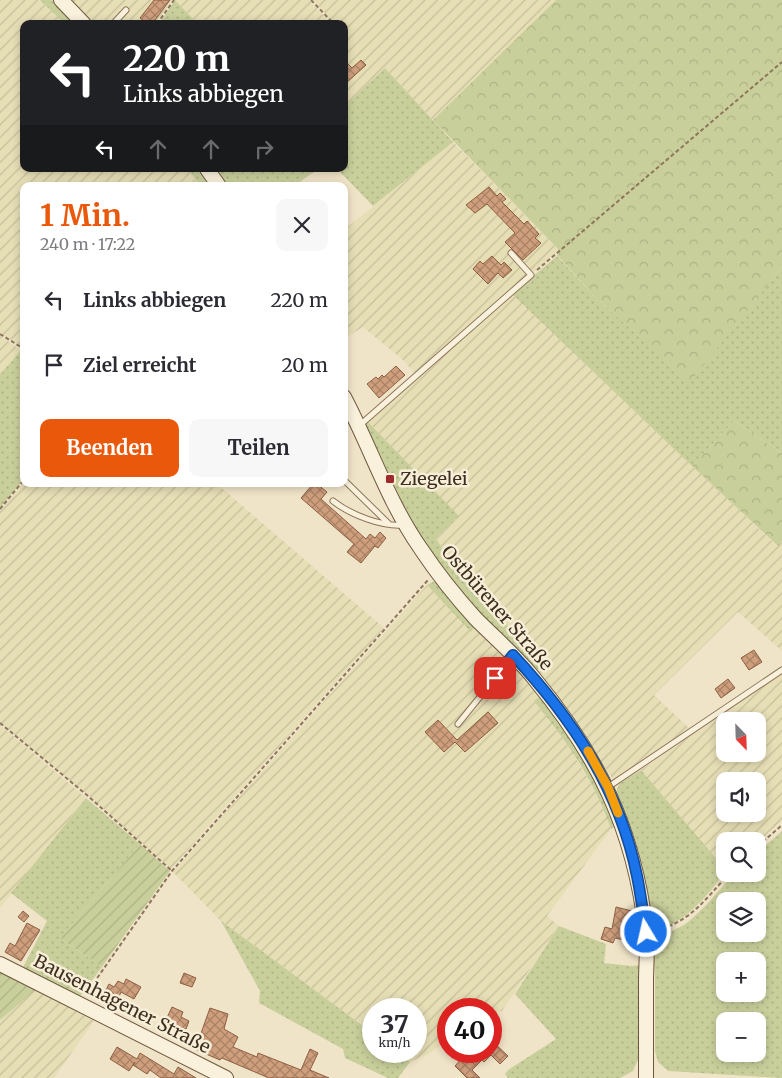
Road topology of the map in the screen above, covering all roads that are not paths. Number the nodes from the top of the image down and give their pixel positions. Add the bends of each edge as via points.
1 (61, 0) edge
2 (126, 10) dead end
3 (80, 20) edge
4 (117, 20) edge
5 (511, 253) dead end
6 (348, 406) edge
7 (358, 427) junction
8 (348, 484) edge
9 (334, 501) dead end
10 (389, 524) junction
11 (405, 525) junction
12 (513, 655) junction
13 (782, 670) edge
14 (458, 724) dead end
15 (608, 787) junction
16 (0, 964) edge
17 (226, 1078) edge
18 (646, 1078) edge

1 - 3 street
2 - 4 lane
5 - 7 lane via 531,275
6 - 7 street, Ostbürener Straße
7 - 11 street, Ostbürener Straße
8 - 10 lane
9 - 10 lane via 350,512
10 - 11 lane
11 - 12 street, Ostbürener Straße via 436,571
12 - 14 lane
12 - 15 street, Ostbürener Straße via 568,719
13 - 15 lane
15 - 18 street, Ostbürener Straße via 637,875 646,932
16 - 17 street, Bausenhagener Straße

